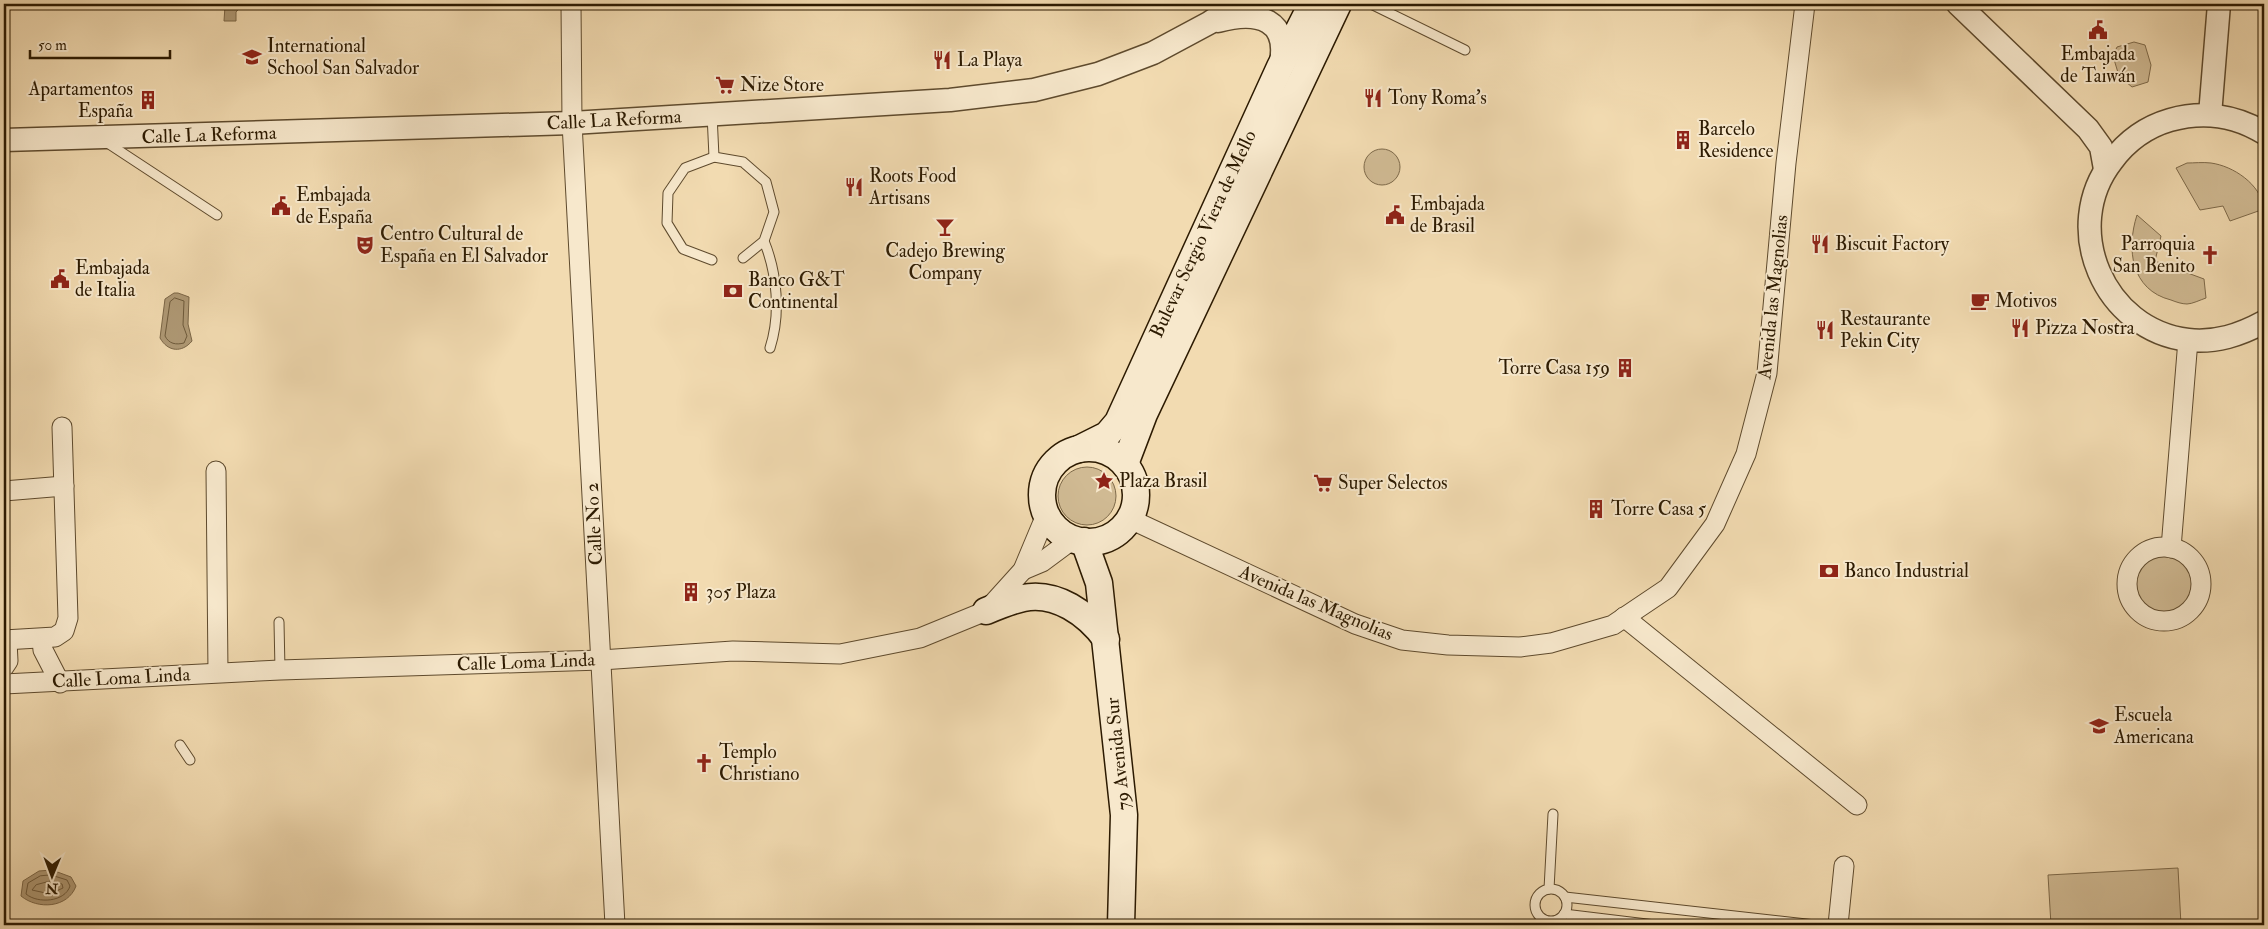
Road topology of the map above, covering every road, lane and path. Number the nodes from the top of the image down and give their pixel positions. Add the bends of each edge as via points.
1 (572, 4) edge
2 (1238, 4) edge
3 (1312, 4) edge
4 (1338, 4) edge
5 (1371, 4) edge
6 (1805, 4) edge
7 (1958, 4) edge
8 (2218, 4) edge
9 (1209, 23) junction
10 (1465, 50) dead end
11 (1280, 67) junction
12 (712, 114) junction
13 (2210, 115) junction
14 (572, 123) junction
15 (2088, 129) junction
16 (2264, 133) edge
17 (2138, 135) junction
18 (99, 138) junction
19 (4, 140) edge
20 (714, 156) junction
21 (2105, 169) junction
22 (217, 215) dead end
23 (764, 241) junction
24 (743, 258) dead end
25 (712, 260) dead end
26 (2264, 322) edge
27 (2188, 340) junction
28 (770, 348) dead end
29 (62, 427) dead end
30 (1078, 449) junction
31 (1125, 464) junction
32 (216, 471) dead end
33 (64, 486) junction
34 (4, 491) edge
35 (1046, 515) junction
36 (1124, 525) junction
37 (1078, 540) junction
38 (2171, 548) dead end
39 (1024, 570) junction
40 (1099, 583) junction
41 (986, 611) junction
42 (1624, 617) junction
43 (280, 622) dead end
44 (1106, 639) junction
45 (5, 640) edge
46 (42, 640) junction
47 (601, 660) junction
48 (4, 667) edge
49 (280, 670) junction
50 (218, 672) junction
51 (60, 683) junction
52 (4, 684) edge
53 (180, 745) dead end
54 (190, 760) dead end
55 (1857, 805) dead end
56 (1553, 814) dead end
57 (1844, 866) dead end
58 (1549, 889) junction
59 (1564, 897) junction
60 (1564, 914) junction
61 (1542, 922) edge
62 (615, 925) edge
63 (1121, 925) edge
64 (1655, 925) edge
65 (1815, 925) edge
66 (1838, 925) edge

1 - 14 street, Calle No 2
2 - 9 street, Calle La Reforma
3 - 11 main road, Bulevar Sergio Viera de Mello
4 - 31 main road, Bulevar Sergio Viera de Mello via 1144,414
5 - 10 lane
6 - 42 street, Avenida las Magnolias via 1785,173 1767,373 1746,454 1715,524 1668,588
7 - 15 street
8 - 13 street
9 - 11 street, Calle La Reforma via 1244,16 1268,22 1282,39 1284,50
9 - 12 street, Calle La Reforma via 1153,53 1098,74 1034,90 950,100
11 - 30 main road, Bulevar Sergio Viera de Mello via 1118,422 1107,435
12 - 14 street, Calle La Reforma
12 - 20 lane
13 - 16 street via 2238,120
13 - 17 street via 2184,116
14 - 18 street, Calle La Reforma
14 - 47 street, Calle No 2
15 - 17 street
15 - 21 street via 2101,147
17 - 21 street via 2119,150
18 - 19 street, Calle La Reforma
18 - 22 lane
20 - 23 lane via 744,162 766,182 774,212
20 - 25 lane via 685,168 668,193 667,216 667,224 683,249
21 - 27 street via 2090,211 2092,256 2100,277 2127,313 2145,326
23 - 24 lane
23 - 28 lane via 775,273 775,322
26 - 27 street via 2243,333 2216,340
27 - 38 street
29 - 33 street
30 - 31 main road via 1104,450
30 - 35 main road via 1060,458 1047,474 1042,493
31 - 36 main road via 1133,476 1136,503
32 - 50 street
33 - 34 street
33 - 46 street via 68,618 64,631
35 - 37 main road via 1054,526
35 - 39 street, Calle Loma Linda
36 - 37 main road via 1104,540
36 - 40 main road, 79 Avenida Sur
36 - 42 street, Avenida las Magnolias via 1355,624 1402,640 1520,648 1583,635 1613,625
37 - 39 street, Calle Loma Linda
37 - 40 main road, 79 Avenida Sur
39 - 41 street, Calle Loma Linda
40 - 44 main road, 79 Avenida Sur
41 - 44 main road via 1025,598 1060,601 1082,613
41 - 47 street, Calle Loma Linda via 920,638 840,654 733,651
42 - 55 street
43 - 49 lane
44 - 63 main road, 79 Avenida Sur via 1124,815
45 - 46 street
45 - 48 street via 8,661
46 - 51 street via 43,650
47 - 49 street, Calle Loma Linda
47 - 62 street, Calle No 2
49 - 50 street, Calle Loma Linda
50 - 51 street, Calle Loma Linda
51 - 52 street, Calle Loma Linda
53 - 54 lane
56 - 58 lane
57 - 66 street
58 - 59 lane via 1555,889
58 - 61 lane via 1538,895 1535,901
59 - 60 lane
59 - 65 lane
60 - 61 lane
60 - 64 lane

